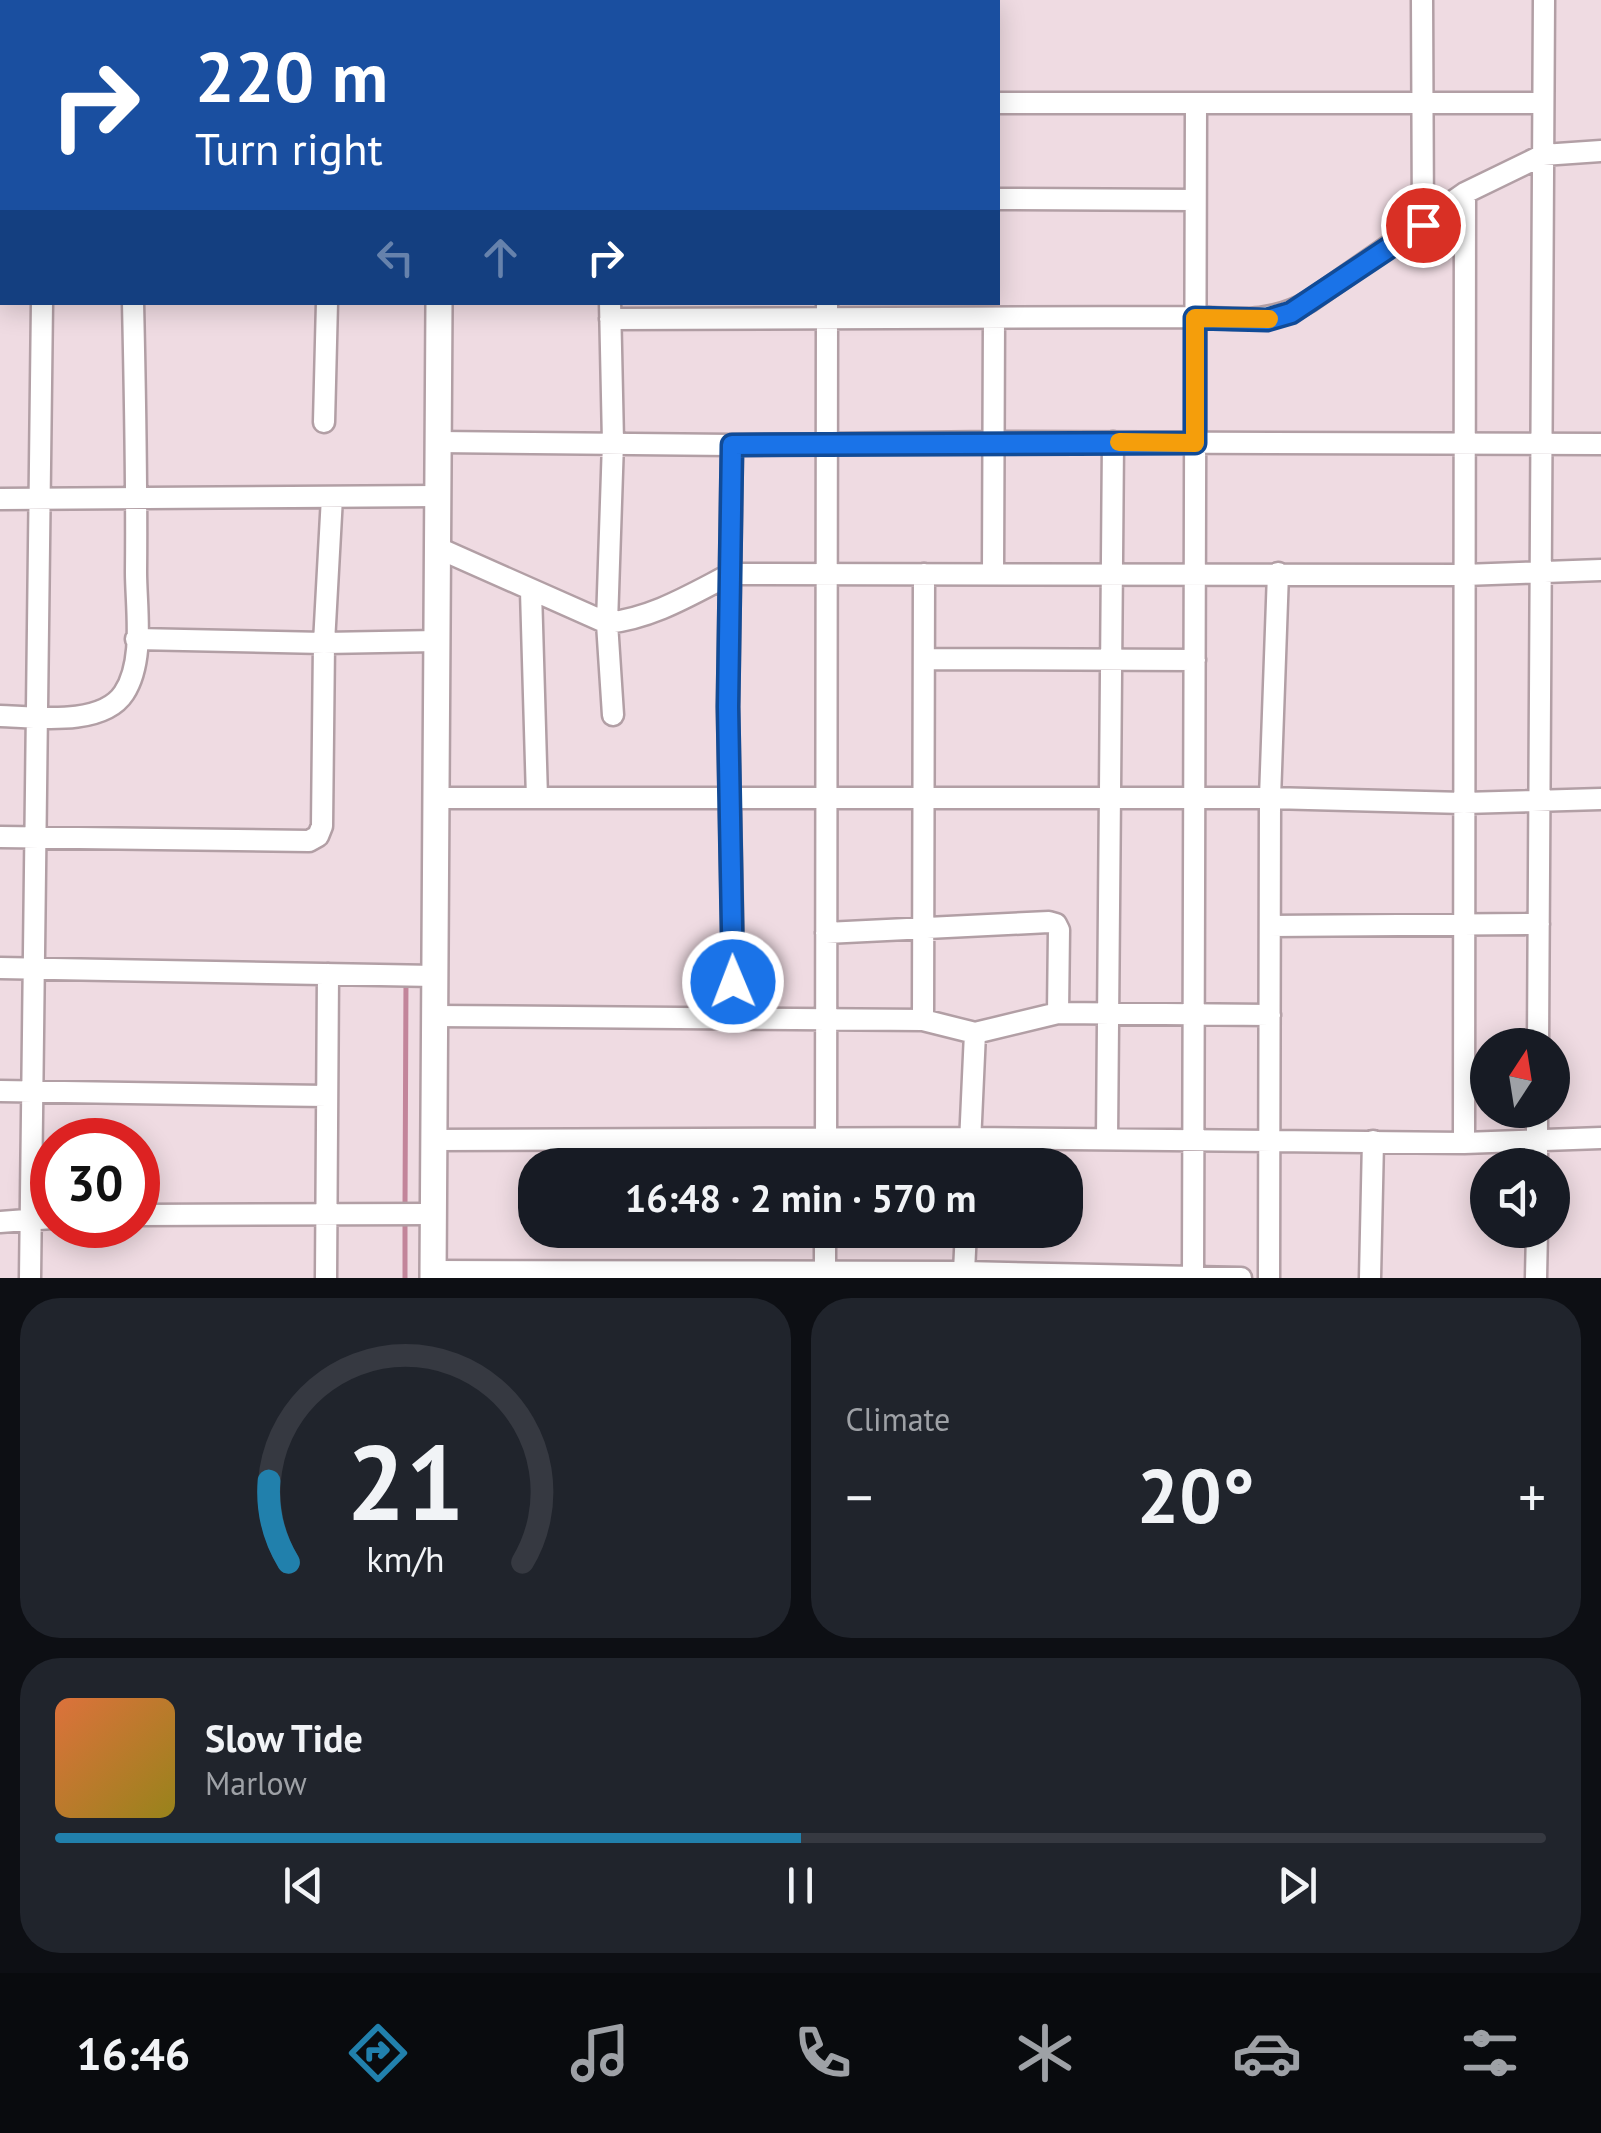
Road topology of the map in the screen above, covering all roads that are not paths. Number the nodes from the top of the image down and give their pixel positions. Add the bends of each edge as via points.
1 (1422, 0) edge
2 (1544, 0) edge
3 (1000, 103) edge
4 (1196, 103) junction
5 (1422, 103) junction
6 (1543, 103) junction
7 (1601, 150) edge
8 (1543, 155) junction
9 (1465, 194) junction
10 (1000, 200) edge
11 (1196, 200) junction
12 (1423, 225) junction
13 (42, 305) edge
14 (132, 305) edge
15 (328, 305) edge
16 (439, 305) edge
17 (610, 310) edge
18 (702, 310) edge
19 (828, 310) edge
20 (994, 318) junction
21 (1195, 318) junction
22 (324, 422) dead end
23 (438, 442) junction
24 (613, 442) junction
25 (827, 442) junction
26 (992, 442) junction
27 (1113, 442) junction
28 (1195, 443) junction
29 (1541, 444) junction
30 (1601, 444) edge
31 (732, 445) junction
32 (1464, 446) junction
33 (438, 496) junction
34 (332, 497) junction
35 (137, 498) junction
36 (0, 499) edge
37 (40, 499) junction
38 (438, 548) junction
39 (1601, 570) edge
40 (993, 573) junction
41 (1112, 573) junction
42 (1195, 573) junction
43 (1278, 573) junction
44 (1540, 573) junction
45 (730, 574) junction
46 (827, 574) junction
47 (924, 574) junction
48 (1464, 575) junction
49 (531, 591) junction
50 (606, 623) junction
51 (136, 640) junction
52 (437, 641) junction
53 (324, 643) junction
54 (924, 659) junction
55 (1111, 659) junction
56 (1195, 660) junction
57 (0, 716) edge
58 (613, 716) dead end
59 (38, 717) junction
60 (436, 798) junction
61 (537, 798) junction
62 (730, 798) junction
63 (1270, 798) junction
64 (826, 799) junction
65 (924, 799) junction
66 (1110, 799) junction
67 (1601, 799) edge
68 (1194, 800) junction
69 (1539, 800) junction
70 (1464, 803) junction
71 (0, 838) edge
72 (37, 838) junction
73 (1539, 924) junction
74 (1271, 926) junction
75 (922, 927) junction
76 (1464, 927) junction
77 (826, 934) junction
78 (0, 968) edge
79 (36, 969) junction
80 (328, 974) junction
81 (434, 976) junction
82 (1058, 1013) junction
83 (1108, 1013) junction
84 (1194, 1014) junction
85 (1270, 1015) junction
86 (434, 1016) junction
87 (734, 1019) junction
88 (826, 1019) junction
89 (923, 1020) junction
90 (1538, 1028) edge
91 (975, 1033) junction
92 (0, 1091) edge
93 (35, 1092) junction
94 (327, 1096) junction
95 (34, 1118) edge
96 (1537, 1128) edge
97 (971, 1138) junction
98 (1601, 1138) edge
99 (1107, 1139) junction
100 (1537, 1139) junction
101 (434, 1140) junction
102 (826, 1140) junction
103 (1194, 1140) junction
104 (1268, 1141) junction
105 (1373, 1141) junction
106 (1464, 1143) junction
107 (826, 1148) edge
108 (971, 1148) edge
109 (1537, 1148) edge
110 (433, 1214) junction
111 (160, 1215) edge
112 (326, 1215) junction
113 (30, 1220) edge
114 (0, 1222) edge
115 (30, 1248) edge
116 (825, 1248) edge
117 (965, 1248) edge
118 (1536, 1248) edge
119 (964, 1272) junction
120 (433, 1275) edge
121 (825, 1276) edge
122 (30, 1278) edge
123 (326, 1278) edge
124 (1194, 1278) edge
125 (1241, 1278) edge
126 (1269, 1278) edge
127 (1370, 1278) edge
128 (1536, 1278) edge

1 - 5 street
2 - 6 street
3 - 4 street
4 - 5 street
4 - 11 street
5 - 6 street
5 - 12 street
6 - 8 street
7 - 8 street
8 - 9 street
8 - 29 street
9 - 12 street
9 - 32 street
10 - 11 street
11 - 21 street
12 - 21 street via 1291,313 1267,320
13 - 37 street
14 - 35 street
15 - 22 street
16 - 23 street
17 - 18 street
17 - 24 street
18 - 19 street
19 - 20 street
19 - 25 street
20 - 21 street
20 - 26 street
21 - 28 street
23 - 24 street
23 - 33 street
24 - 31 street
24 - 50 street
25 - 26 street
25 - 31 street
25 - 46 street
26 - 27 street
26 - 40 street
27 - 28 street
27 - 41 street
28 - 32 street
28 - 42 street
29 - 30 street
29 - 32 street
29 - 44 street
31 - 45 street
32 - 48 street
33 - 34 street
33 - 38 street
34 - 35 street
34 - 53 street
35 - 37 street
35 - 51 street
36 - 37 street
37 - 59 street
38 - 49 street
38 - 52 street
39 - 44 street
40 - 41 street
40 - 47 street
41 - 42 street
41 - 55 street
42 - 43 street
42 - 56 street
43 - 48 street
43 - 63 street
44 - 48 street
44 - 69 street
45 - 46 street
45 - 50 street via 658,612
45 - 62 street
46 - 47 street
46 - 64 street
47 - 54 street
48 - 70 street
49 - 50 street
49 - 61 street
50 - 58 street
51 - 53 street
51 - 59 street via 123,694 76,718
52 - 53 street
52 - 60 street
53 - 72 street via 318,836
54 - 55 street
54 - 65 street
55 - 56 street
55 - 66 street
56 - 68 street
57 - 59 street
59 - 72 street
60 - 61 street
60 - 81 street
61 - 62 street
62 - 64 street
62 - 87 street
63 - 68 street
63 - 70 street
63 - 74 street
64 - 65 street
64 - 77 street
65 - 66 street
65 - 75 street
66 - 68 street
66 - 83 street
67 - 69 street
68 - 84 street
69 - 70 street
69 - 73 street
70 - 76 street
71 - 72 street
72 - 79 street
73 - 76 street
73 - 90 street
74 - 76 street
74 - 85 street
75 - 77 street
75 - 82 street via 1056,924
75 - 89 street
76 - 106 street
77 - 88 street
78 - 79 street
79 - 80 street
79 - 93 street
80 - 81 street
80 - 94 street
81 - 86 street
82 - 83 street
82 - 91 street
83 - 84 street
83 - 99 street
84 - 85 street
84 - 103 street
85 - 104 street
86 - 87 street
86 - 101 street
87 - 88 street
88 - 89 street
88 - 102 street
89 - 91 street
91 - 97 street
92 - 93 street
93 - 94 street
93 - 95 street
94 - 112 street
96 - 100 street
97 - 99 street
97 - 102 street
97 - 108 street
98 - 100 street
99 - 103 street
100 - 106 street
100 - 109 street
101 - 102 street
101 - 110 street
102 - 107 street
103 - 104 street
103 - 124 street
104 - 105 street
104 - 126 street
105 - 106 street
105 - 127 street
110 - 112 street
110 - 120 street
111 - 112 street
112 - 123 street
113 - 114 street
115 - 122 street
116 - 121 street
117 - 119 street
118 - 128 street
119 - 121 street
119 - 124 street
120 - 121 street
124 - 125 street

